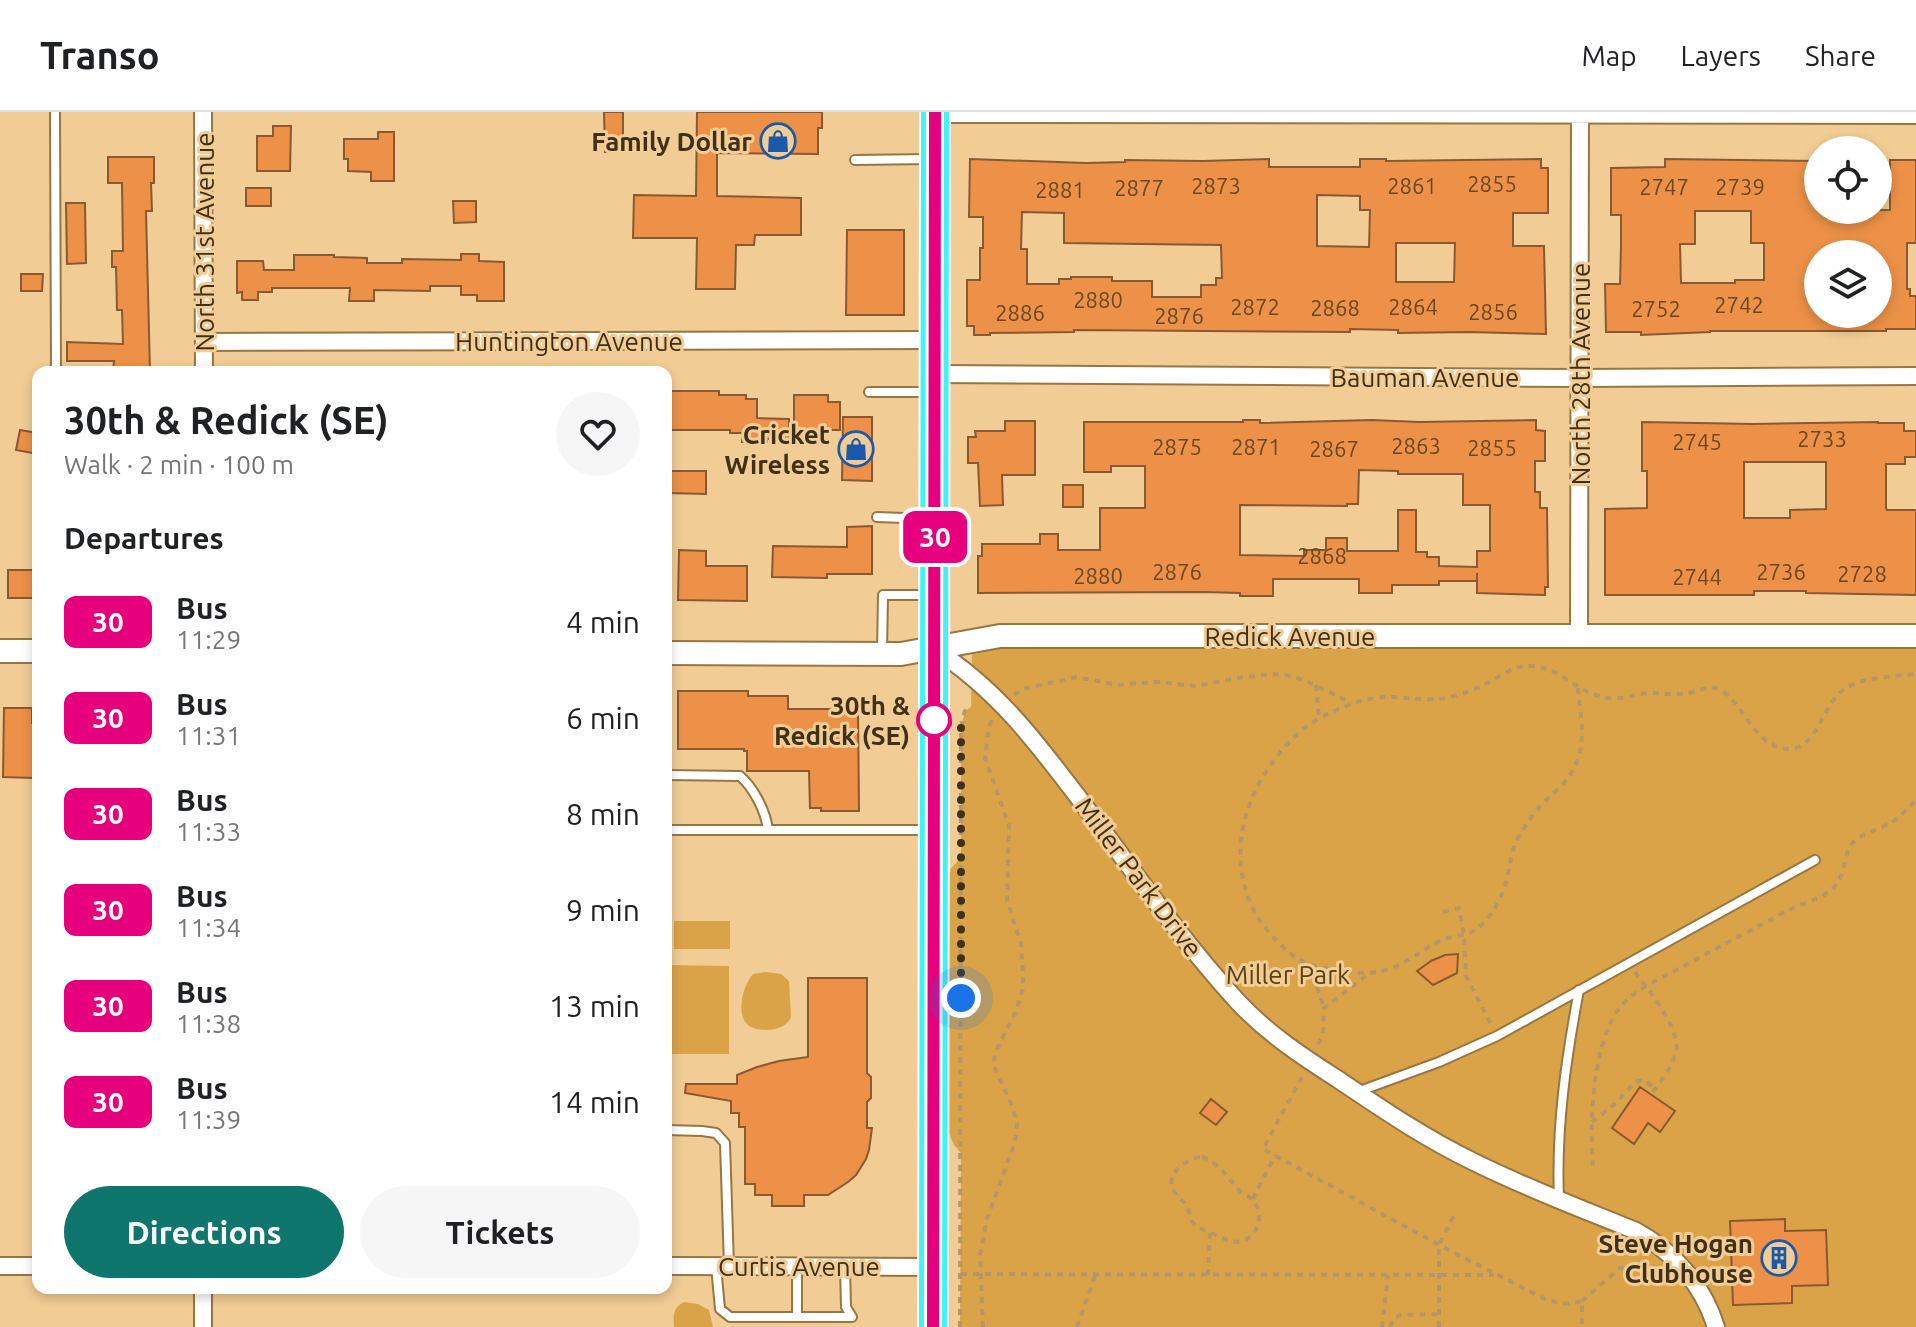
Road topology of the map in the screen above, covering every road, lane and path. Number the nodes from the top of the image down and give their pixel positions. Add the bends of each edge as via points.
1 (55, 112) edge
2 (203, 112) edge
3 (935, 113) edge
4 (1580, 114) edge
5 (1916, 115) edge
6 (935, 159) junction
7 (855, 160) dead end
8 (934, 340) junction
9 (204, 342) junction
10 (56, 366) edge
11 (204, 366) edge
12 (1916, 376) edge
13 (1581, 378) junction
14 (934, 383) junction
15 (869, 392) dead end
16 (877, 517) dead end
17 (935, 519) junction
18 (934, 595) junction
19 (1579, 636) junction
20 (1916, 636) edge
21 (934, 649) junction
22 (0, 651) edge
23 (32, 651) edge
24 (672, 653) edge
25 (882, 654) junction
26 (1916, 674) edge
27 (1316, 685) junction
28 (1578, 688) junction
29 (1002, 703) junction
30 (1352, 703) junction
31 (971, 708) dead end
32 (1319, 719) junction
33 (672, 775) edge
34 (1916, 800) edge
35 (672, 830) edge
36 (768, 830) junction
37 (933, 830) junction
38 (1815, 860) dead end
39 (1443, 912) dead end
40 (1464, 935) junction
41 (1628, 962) junction
42 (1306, 964) junction
43 (1368, 974) junction
44 (1646, 986) junction
45 (1579, 990) junction
46 (1324, 1008) junction
47 (1497, 1036) junction
48 (1310, 1062) junction
49 (1655, 1088) junction
50 (1356, 1092) junction
51 (1651, 1094) dead end
52 (1592, 1122) junction
53 (672, 1130) edge
54 (1275, 1155) junction
55 (1593, 1166) dead end
56 (1253, 1199) junction
57 (1559, 1199) junction
58 (1454, 1215) dead end
59 (1210, 1232) junction
60 (1439, 1245) junction
61 (0, 1266) edge
62 (32, 1266) edge
63 (672, 1266) edge
64 (722, 1266) junction
65 (797, 1266) junction
66 (845, 1266) junction
67 (1682, 1266) junction
68 (933, 1267) junction
69 (961, 1274) junction
70 (980, 1275) junction
71 (1095, 1275) junction
72 (1208, 1275) junction
73 (1388, 1275) junction
74 (1439, 1275) junction
75 (1495, 1275) junction
76 (203, 1294) edge
77 (1582, 1301) junction
78 (1439, 1314) junction
79 (797, 1317) junction
80 (741, 1322) edge
81 (852, 1322) edge
82 (203, 1327) edge
83 (933, 1327) edge
84 (960, 1327) edge
85 (983, 1327) edge
86 (1077, 1327) edge
87 (1382, 1327) edge
88 (1390, 1327) edge
89 (1439, 1327) edge
90 (1582, 1327) edge
91 (1716, 1327) edge

1 - 10 lane
2 - 9 street, North 31st Avenue
3 - 4 street
3 - 6 highway
4 - 5 street
4 - 13 street, North 28th Avenue
6 - 7 lane
6 - 8 highway
8 - 9 street, Huntington Avenue
8 - 14 highway
9 - 11 street, North 31st Avenue
12 - 13 street, Bauman Avenue
13 - 14 street, Bauman Avenue
13 - 19 street, North 28th Avenue
14 - 15 lane
14 - 17 highway
16 - 17 lane
17 - 18 highway
18 - 21 highway
18 - 25 lane via 883,595
19 - 20 street, Redick Avenue
19 - 21 street, Redick Avenue via 1000,636
21 - 25 street, Redick Avenue
21 - 29 street, Miller Park Drive
21 - 37 highway
22 - 23 street
24 - 25 street, Redick Avenue
26 - 28 path via 1849,687 1831,701 1810,740 1788,749 1755,730 1718,689 1609,698
27 - 29 path via 1275,674 1194,686 1116,685 1077,677 1023,689
27 - 30 path
27 - 32 path
28 - 30 path via 1561,675 1531,665 1452,697
28 - 40 path via 1583,733 1575,767 1524,827 1493,911 1479,928
29 - 48 street, Miller Park Drive via 1189,944 1264,1027
29 - 70 path via 993,714 985,758 1009,826 1007,900 1021,944 1023,989 994,1059 1016,1116 1017,1134 987,1219
30 - 32 path
31 - 69 path via 961,727
32 - 42 path via 1293,738 1257,787 1244,818 1240,850 1252,908 1278,943
33 - 36 lane via 740,776 766,817
34 - 44 path via 1890,824 1853,843 1839,880 1824,895
35 - 36 lane
36 - 37 lane
37 - 68 highway
38 - 41 lane
39 - 40 path via 1459,908
40 - 43 path via 1440,941 1404,964
40 - 47 path via 1466,976
41 - 44 path
41 - 45 lane
42 - 43 path
42 - 46 path
43 - 46 path
44 - 49 path via 1677,1041 1675,1057
44 - 52 path via 1624,1003 1607,1033
45 - 47 lane
45 - 57 lane via 1561,1108
46 - 48 path via 1323,1035
47 - 50 lane
48 - 50 street, Miller Park Drive
48 - 54 path via 1263,1149
49 - 51 path
49 - 52 path via 1643,1080 1635,1082
50 - 57 street, Miller Park Drive via 1451,1150
52 - 55 path
53 - 64 lane via 716,1133 725,1143
54 - 56 path
54 - 60 path
56 - 59 path via 1259,1221 1253,1236 1233,1242
56 - 59 path via 1210,1160 1184,1163 1172,1179 1176,1194 1195,1225
57 - 67 street, Miller Park Drive via 1644,1236
58 - 60 path
59 - 72 path
60 - 74 path
60 - 75 path
61 - 62 street
63 - 64 street, Curtis Avenue
64 - 65 street, Curtis Avenue
64 - 80 lane via 720,1309
65 - 66 street, Curtis Avenue
65 - 79 lane
66 - 68 street, Curtis Avenue
66 - 81 lane via 846,1307
67 - 77 path via 1620,1268
67 - 91 street, Miller Park Drive
68 - 83 highway
69 - 70 path
69 - 84 path
70 - 71 path
70 - 85 path
71 - 72 path
71 - 86 path
72 - 73 path
73 - 74 path
73 - 87 path
74 - 75 path
74 - 78 path
75 - 77 path via 1551,1302
76 - 82 street
77 - 90 path
78 - 88 path via 1396,1316
78 - 89 path
79 - 80 lane
79 - 81 lane

